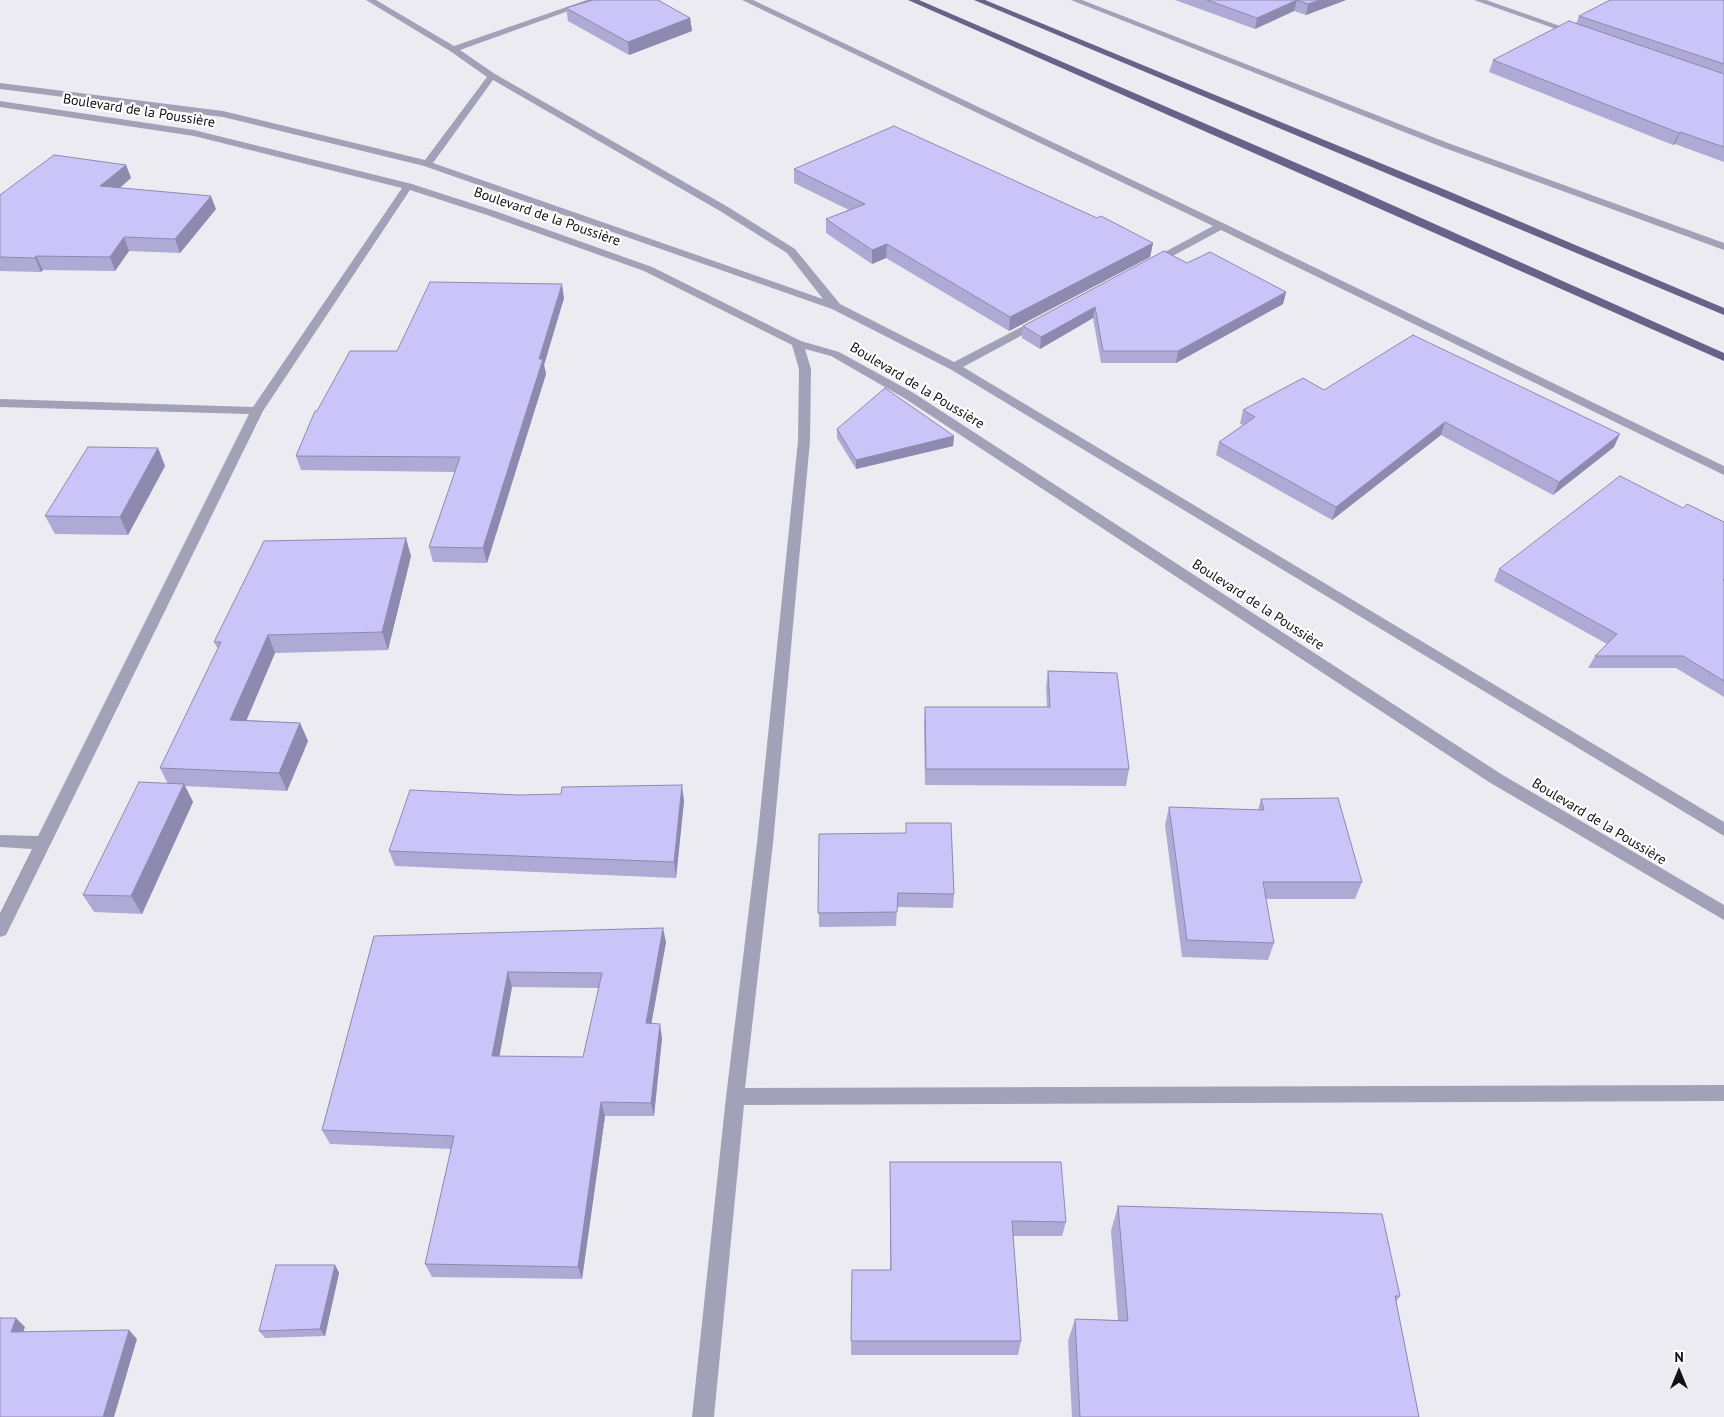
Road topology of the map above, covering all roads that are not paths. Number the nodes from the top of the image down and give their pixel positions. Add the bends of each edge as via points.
1 (370, 0) edge
2 (595, 0) edge
3 (746, 0) edge
4 (912, 0) edge
5 (978, 0) edge
6 (1075, 0) edge
7 (1478, 0) edge
8 (1582, 35) edge
9 (453, 49) junction
10 (492, 76) junction
11 (0, 86) edge
12 (0, 104) edge
13 (427, 164) junction
14 (408, 186) junction
15 (1221, 226) junction
16 (1724, 247) edge
17 (1144, 267) edge
18 (836, 307) junction
19 (1724, 312) edge
20 (1049, 317) edge
21 (797, 343) junction
22 (1724, 357) edge
23 (954, 367) junction
24 (0, 403) edge
25 (257, 411) junction
26 (1724, 471) edge
27 (1724, 830) edge
28 (0, 841) edge
29 (43, 843) junction
30 (1724, 913) edge
31 (0, 930) edge
32 (1724, 1093) edge
33 (735, 1097) junction
34 (703, 1417) edge

1 - 9 street
2 - 9 street
3 - 15 street
4 - 22 main road
5 - 19 main road
6 - 16 street via 1445,145
7 - 8 street
9 - 10 street
10 - 13 street
10 - 18 street via 791,251
11 - 13 street, Boulevard de la Poussière via 224,114
12 - 14 street, Boulevard de la Poussière via 194,133
13 - 18 street, Boulevard de la Poussière
14 - 21 street, Boulevard de la Poussière via 648,269
14 - 25 street
15 - 17 street
15 - 26 street
18 - 23 street, Boulevard de la Poussière
20 - 23 street
21 - 30 street, Boulevard de la Poussière via 835,354 908,395 1495,778
21 - 33 street via 805,368 804,441 765,843
23 - 27 street, Boulevard de la Poussière
24 - 25 street
25 - 29 street
28 - 29 street
29 - 31 street
32 - 33 street
33 - 34 street

